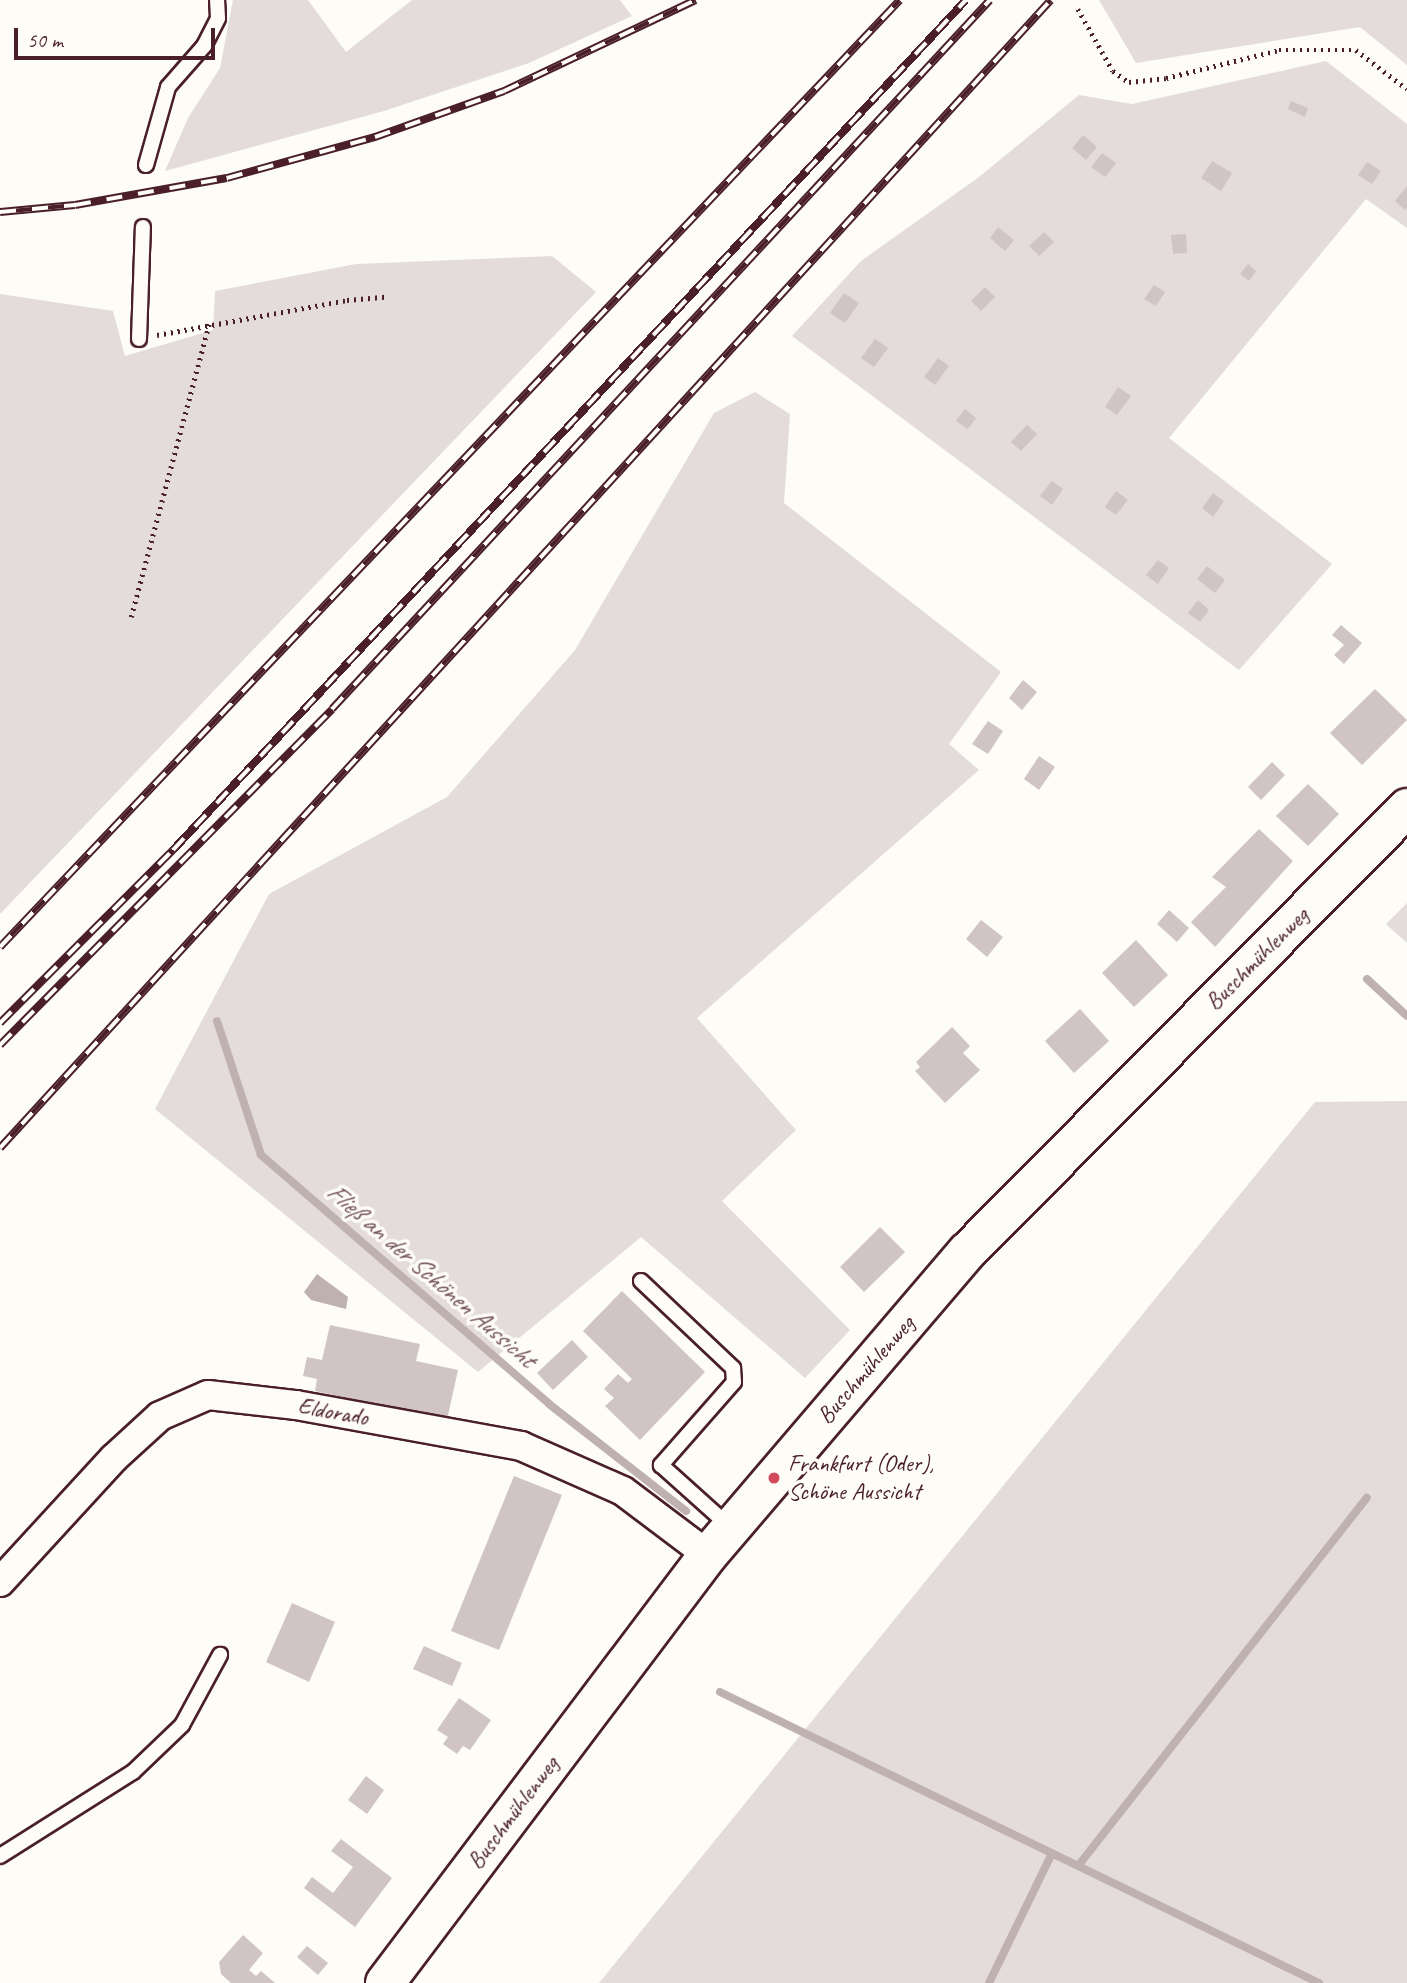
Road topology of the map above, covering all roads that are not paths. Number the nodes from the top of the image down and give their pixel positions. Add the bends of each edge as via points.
1 (217, 0) edge
2 (146, 165) dead end
3 (143, 227) dead end
4 (139, 339) road end
5 (1407, 808) edge
6 (641, 1281) dead end
7 (720, 1542) junction
8 (0, 1582) edge
9 (220, 1655) dead end
10 (0, 1856) edge
11 (385, 1983) edge

1 - 2 lane via 218,18 204,47 168,87
3 - 4 lane
5 - 7 street, Buschmühlenweg via 967,1252
6 - 7 lane via 733,1368 733,1381 661,1465
7 - 8 street, Eldorado via 623,1491 521,1446 296,1405 208,1395 160,1416 114,1458
7 - 11 street, Buschmühlenweg
9 - 10 lane via 183,1725 133,1772

